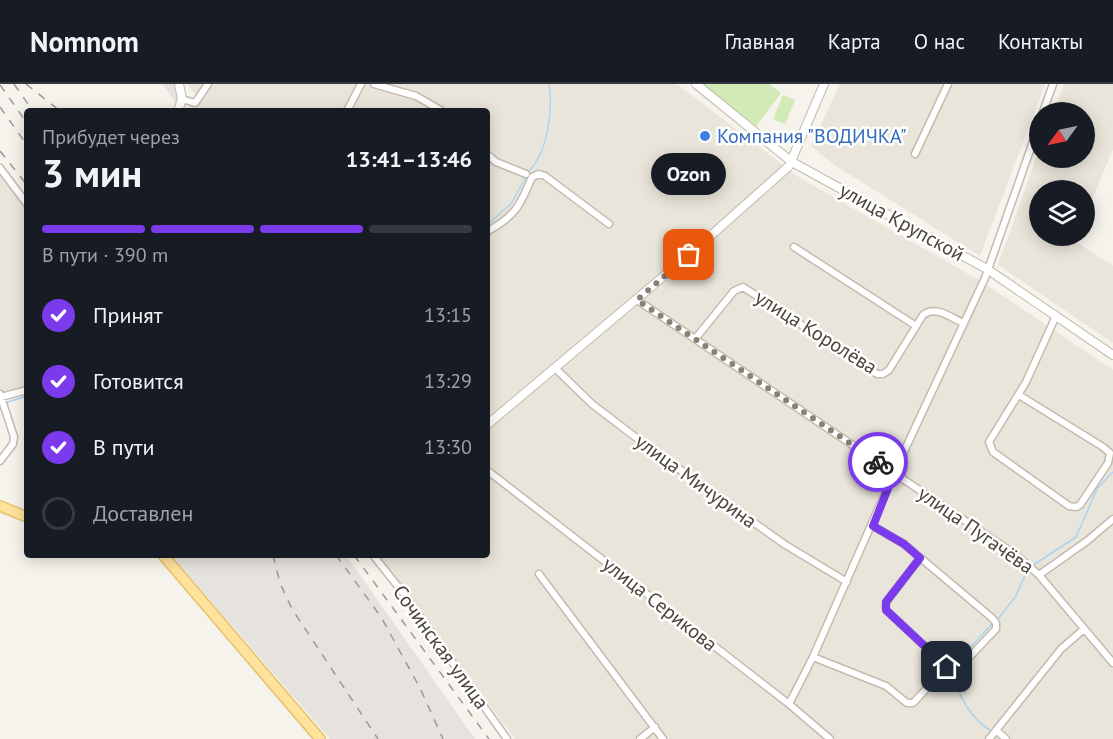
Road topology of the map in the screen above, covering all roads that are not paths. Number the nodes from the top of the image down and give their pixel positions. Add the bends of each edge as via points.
1 (179, 84) edge
2 (208, 84) edge
3 (361, 84) edge
4 (374, 84) edge
5 (696, 84) edge
6 (824, 84) edge
7 (948, 84) edge
8 (1053, 84) edge
9 (182, 99) junction
10 (1047, 102) edge
11 (179, 108) edge
12 (349, 108) edge
13 (437, 108) edge
14 (1029, 153) edge
15 (915, 154) dead end
16 (490, 157) edge
17 (792, 162) junction
18 (0, 168) edge
19 (529, 176) junction
20 (24, 200) edge
21 (609, 224) dead end
22 (490, 230) edge
23 (794, 247) dead end
24 (987, 269) junction
25 (637, 300) junction
26 (1056, 316) junction
27 (963, 323) junction
28 (916, 326) junction
29 (695, 339) junction
30 (1113, 355) edge
31 (555, 368) junction
32 (24, 391) edge
33 (1019, 395) junction
34 (2, 399) edge
35 (490, 422) edge
36 (0, 461) edge
37 (490, 473) edge
38 (894, 473) junction
39 (0, 506) edge
40 (24, 516) edge
41 (1113, 519) edge
42 (873, 526) junction
43 (166, 558) edge
44 (375, 558) edge
45 (920, 558) junction
46 (539, 574) dead end
47 (1039, 575) junction
48 (847, 582) junction
49 (1084, 628) junction
50 (813, 657) junction
51 (1113, 663) edge
52 (947, 667) junction
53 (789, 704) junction
54 (655, 727) junction
55 (996, 730) junction
56 (320, 739) edge
57 (507, 739) edge
58 (640, 739) edge
59 (663, 739) edge
60 (830, 739) edge
61 (989, 739) edge
62 (1006, 739) edge

1 - 9 street
2 - 9 street via 195,103
3 - 12 street
4 - 13 street via 416,96
5 - 17 street, улица Крупской
6 - 17 street
7 - 15 street
8 - 10 street
9 - 11 street
14 - 24 street
16 - 19 street
17 - 24 street, улица Крупской
17 - 25 street
18 - 20 street
19 - 21 street via 545,176
19 - 22 street via 521,205
23 - 28 street
24 - 26 street, улица Крупской
24 - 27 street
25 - 29 street, улица Пугачёва
25 - 31 street
26 - 30 street, улица Крупской
26 - 33 street
27 - 28 street, улица Королёва via 933,310 922,315
27 - 38 street
28 - 29 street, улица Королёва via 889,370 877,374 743,286 734,291
29 - 38 street, улица Пугачёва
31 - 35 street
31 - 48 street, улица Мичурина via 592,404 668,462 784,544
32 - 34 street
33 - 33 street via 991,438 990,447 1069,507 1080,505 1110,453
34 - 36 street via 15,437
37 - 53 street, улица Серикова
38 - 42 street
38 - 47 street, улица Пугачёва via 979,528
39 - 40 main road
41 - 47 street
42 - 45 street
42 - 48 street
43 - 56 main road
44 - 57 street, Сочинская улица
45 - 52 street via 886,602 886,610
45 - 52 street via 996,623 996,629 962,665
46 - 54 street
47 - 49 street, улица Пугачёва
48 - 50 street
49 - 51 street, улица Пугачёва
49 - 55 street via 1060,648
50 - 52 street via 886,687 907,703 914,703
50 - 53 street
53 - 60 street, улица Серикова
54 - 58 street
54 - 59 street
55 - 61 street
55 - 62 street

